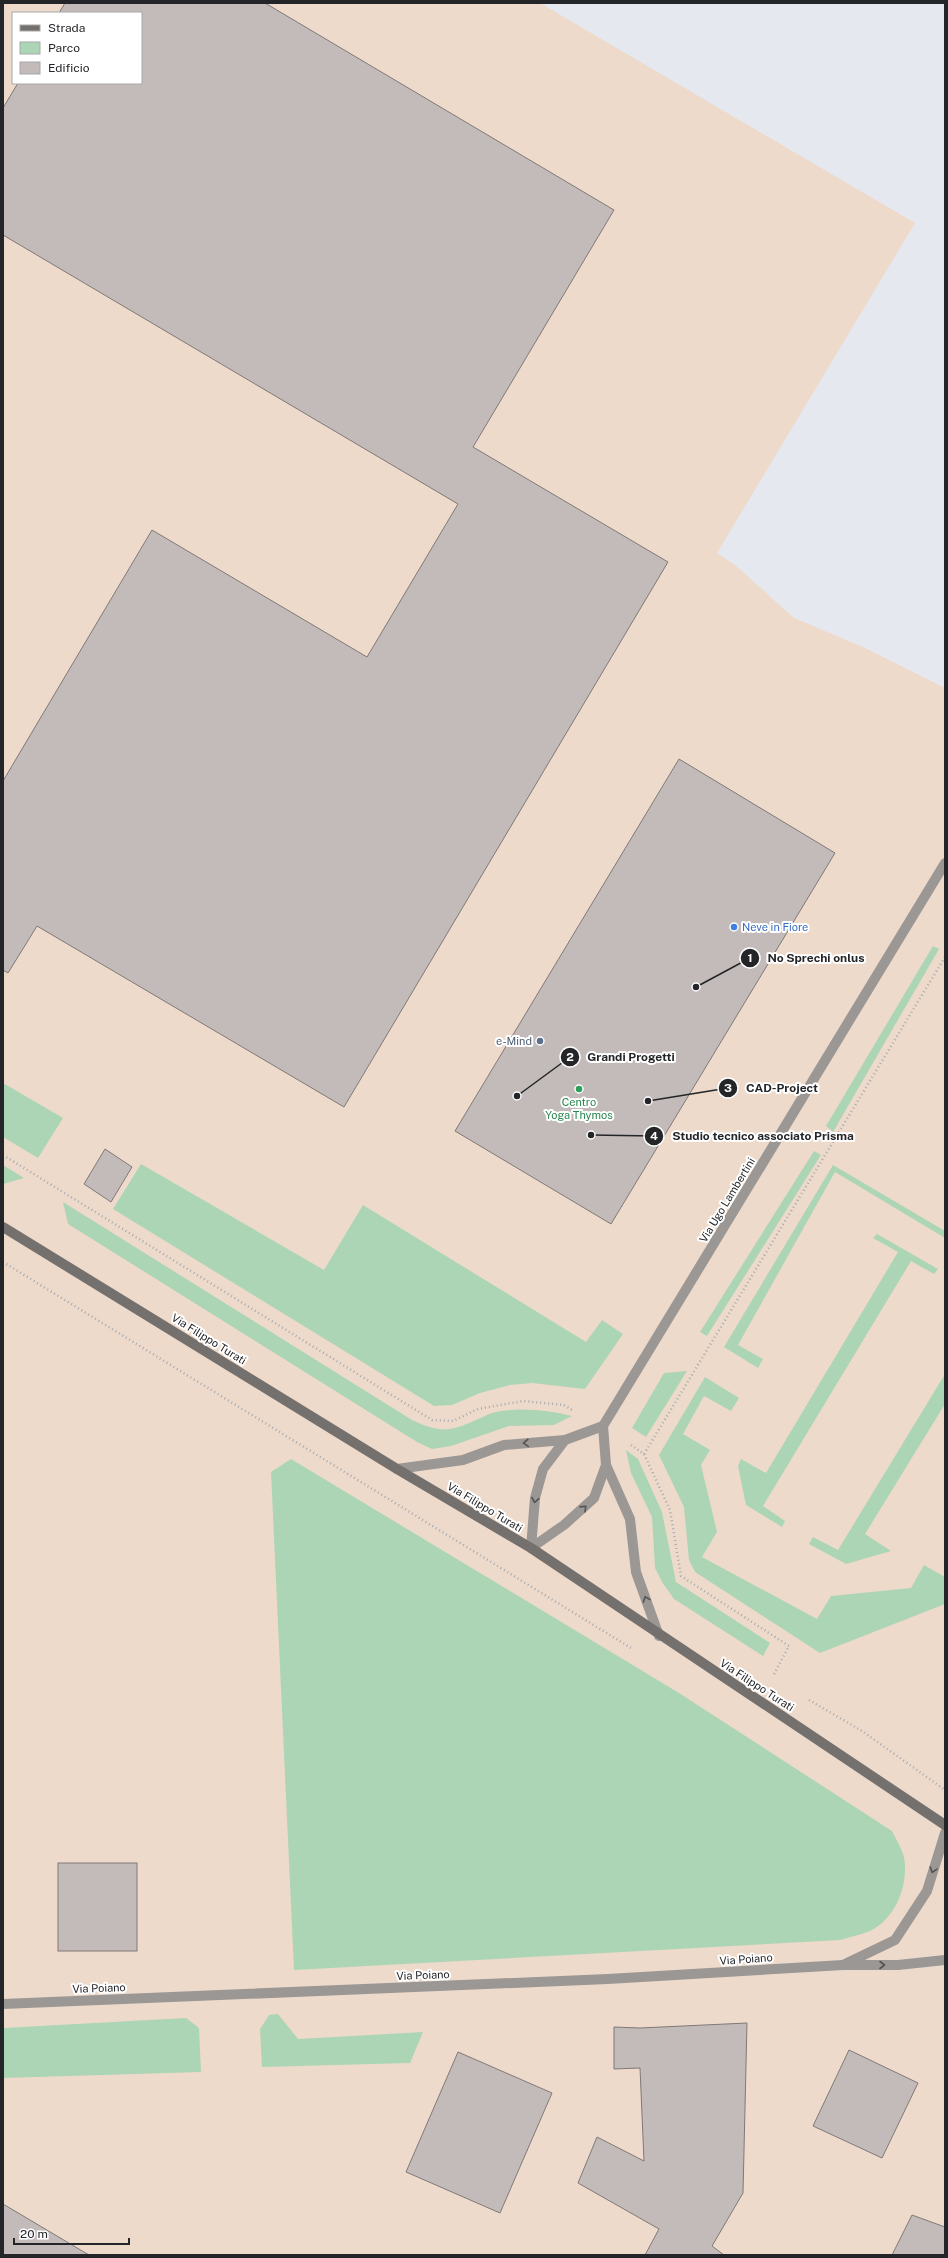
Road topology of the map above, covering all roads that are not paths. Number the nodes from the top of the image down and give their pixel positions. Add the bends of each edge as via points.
1 (945, 863) edge
2 (3, 1227) edge
3 (603, 1426) junction
4 (565, 1440) junction
5 (606, 1465) junction
6 (397, 1469) junction
7 (531, 1548) junction
8 (659, 1636) junction
9 (945, 1825) edge
10 (945, 1833) edge
11 (945, 1960) edge
12 (843, 1965) junction
13 (3, 2004) edge

1 - 3 street, Via Ugo Lambertini
2 - 6 main road, Via Filippo Turati
3 - 4 street
3 - 5 street
4 -> 6 street via 504,1445 463,1460
4 -> 7 street via 543,1469 535,1498
7 -> 5 street via 564,1525 594,1498
8 -> 5 street via 636,1572 630,1519
6 - 7 main road, Via Filippo Turati
7 - 8 main road, Via Filippo Turati
8 - 9 main road, Via Filippo Turati via 766,1704
10 -> 12 street, Via Poiano via 927,1891 894,1940
12 -> 11 street, Via Poiano via 898,1965
12 - 13 street, Via Poiano via 600,1980

